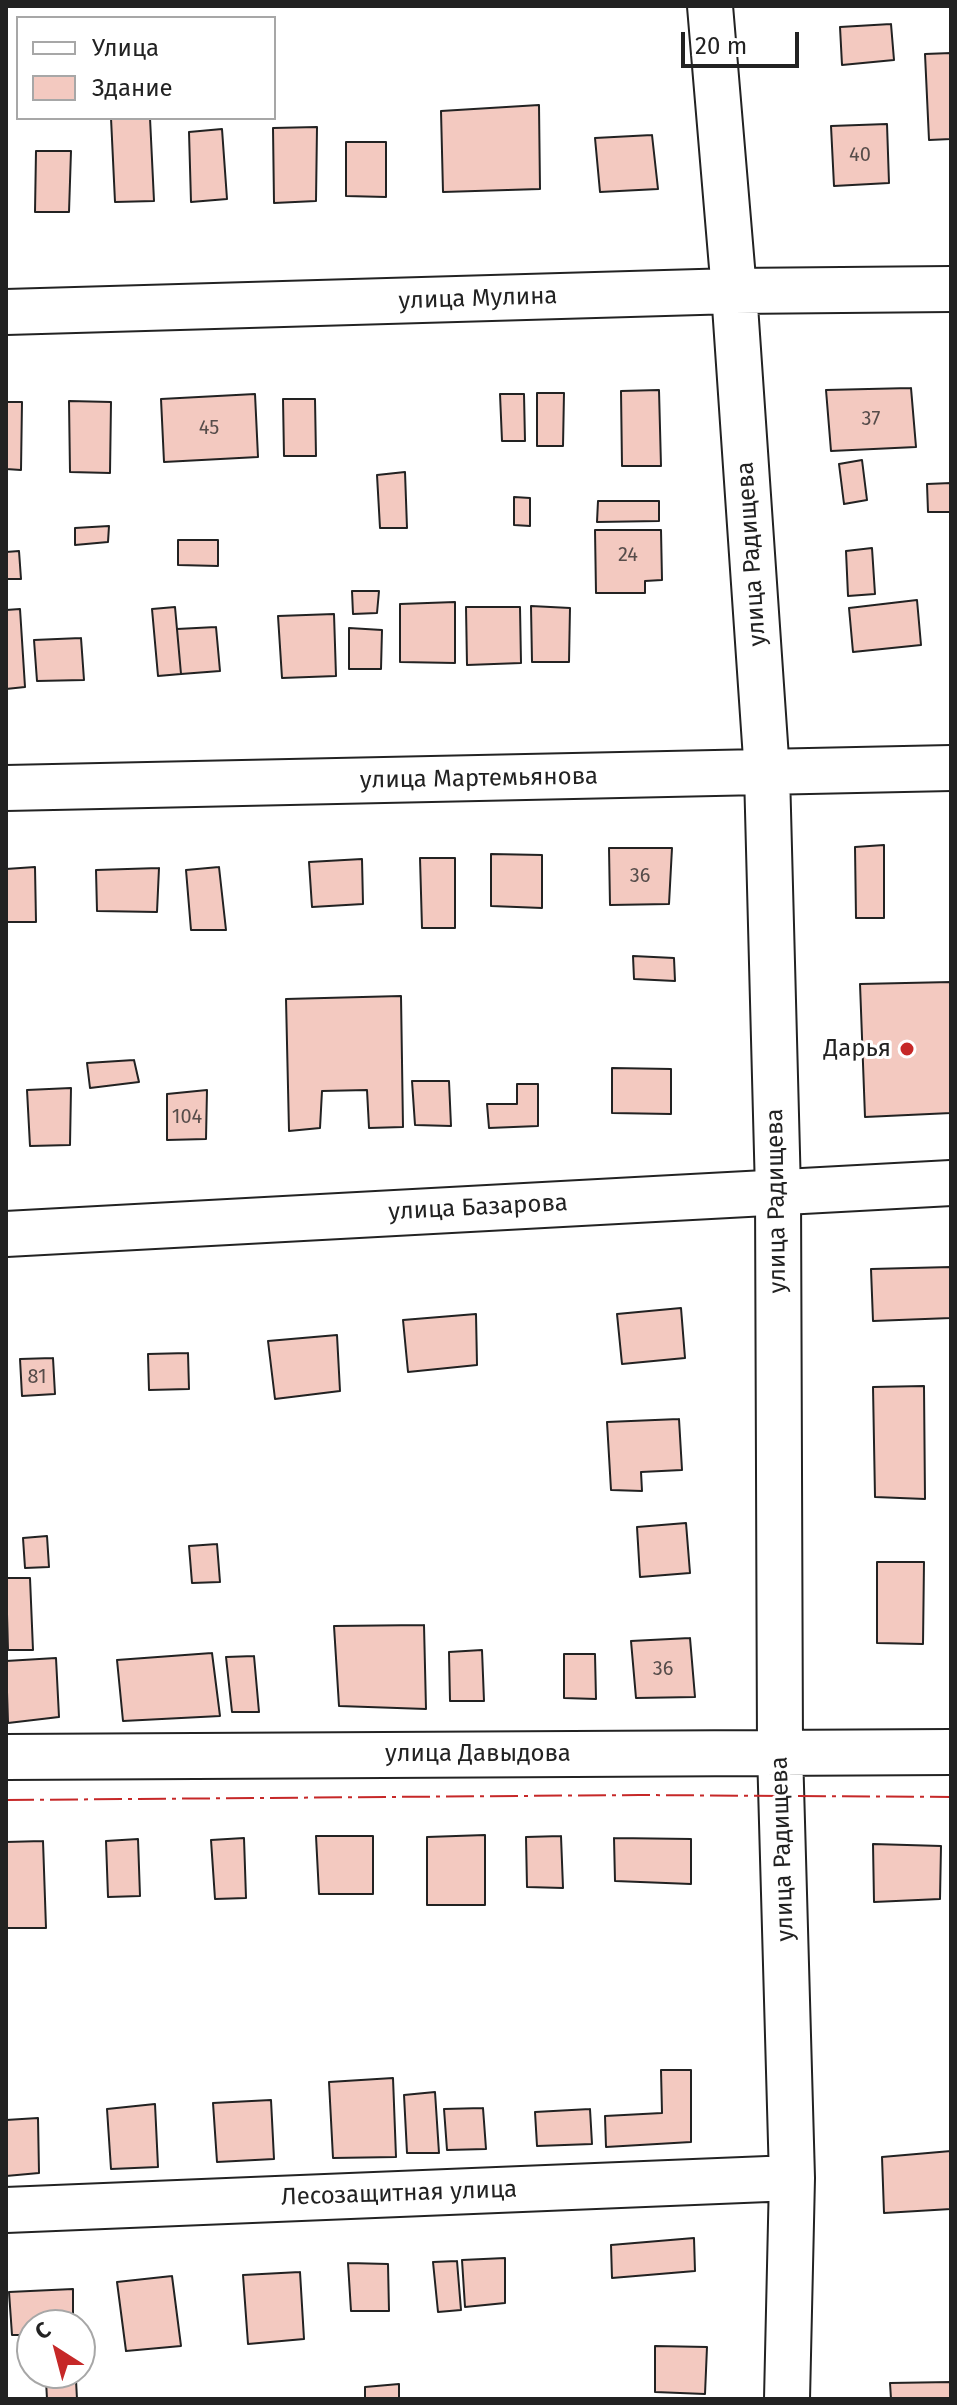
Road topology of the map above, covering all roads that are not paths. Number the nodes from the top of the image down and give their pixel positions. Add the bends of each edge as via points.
1 (710, 6) edge
2 (951, 289) edge
3 (734, 291) junction
4 (6, 312) edge
5 (951, 768) edge
6 (767, 773) junction
7 (6, 788) edge
8 (951, 1183) edge
9 (778, 1191) junction
10 (6, 1234) edge
11 (780, 1751) junction
12 (951, 1752) edge
13 (6, 1757) edge
14 (792, 2178) junction
15 (6, 2210) edge
16 (787, 2399) edge

1 - 3 street, улица Радищева
2 - 3 street, улица Мулина
3 - 4 street, улица Мулина
3 - 6 street, улица Радищева
5 - 6 street, улица Мартемьянова
6 - 7 street, улица Мартемьянова
6 - 9 street, улица Радищева
8 - 9 street, улица Базарова
9 - 10 street, улица Базарова
9 - 11 street, улица Радищева
11 - 12 street, улица Давыдова
11 - 13 street, улица Давыдова
11 - 14 street, улица Радищева
14 - 15 street, Лесозащитная улица
14 - 16 street, улица Радищева

